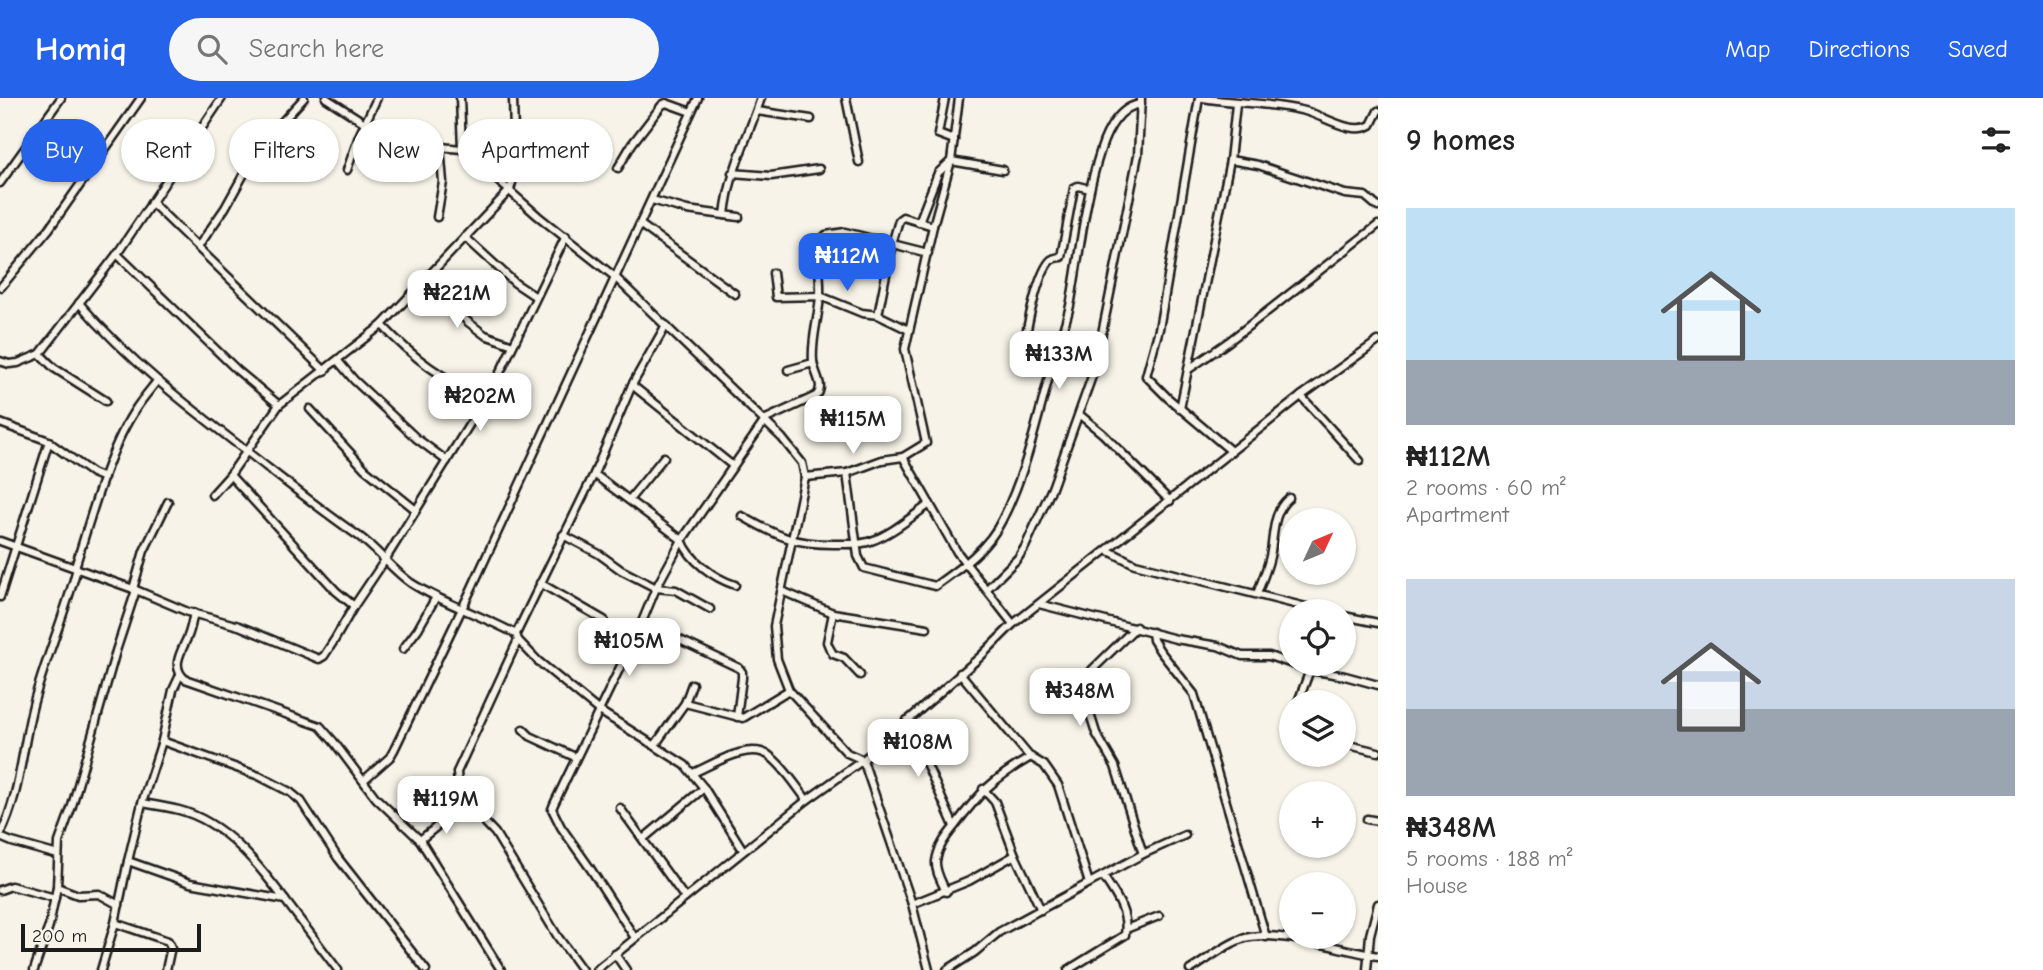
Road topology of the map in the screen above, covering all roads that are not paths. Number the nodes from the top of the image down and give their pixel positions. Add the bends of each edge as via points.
1 (61, 98) edge
2 (141, 98) edge
3 (222, 98) edge
4 (304, 98) edge
5 (326, 98) edge
6 (377, 98) edge
7 (460, 98) edge
8 (513, 98) edge
9 (698, 98) edge
10 (761, 98) edge
11 (846, 98) edge
12 (959, 98) edge
13 (1201, 98) edge
14 (1141, 101) edge
15 (944, 102) edge
16 (1236, 104) junction
17 (958, 107) junction
18 (757, 111) junction
19 (1378, 111) edge
20 (691, 112) junction
21 (359, 119) edge
22 (367, 119) edge
23 (461, 119) edge
24 (811, 119) dead end
25 (954, 140) junction
26 (353, 154) edge
27 (1230, 160) junction
28 (951, 161) junction
29 (859, 162) dead end
30 (618, 168) dead end
31 (819, 169) dead end
32 (347, 170) dead end
33 (1003, 170) dead end
34 (732, 173) junction
35 (443, 182) edge
36 (501, 182) edge
37 (0, 183) edge
38 (933, 188) junction
39 (1090, 189) junction
40 (510, 190) junction
41 (942, 190) junction
42 (652, 200) junction
43 (151, 202) junction
44 (1378, 207) edge
45 (725, 215) junction
46 (436, 217) dead end
47 (738, 217) dead end
48 (919, 222) junction
49 (641, 225) junction
50 (1378, 225) edge
51 (933, 226) junction
52 (566, 236) junction
53 (465, 237) junction
54 (892, 244) junction
55 (198, 247) junction
56 (928, 253) junction
57 (117, 254) junction
58 (773, 273) dead end
59 (615, 277) junction
60 (426, 279) junction
61 (1, 287) edge
62 (735, 294) dead end
63 (820, 296) junction
64 (536, 297) junction
65 (79, 303) junction
66 (878, 315) junction
67 (382, 325) junction
68 (666, 325) junction
69 (909, 330) junction
70 (1026, 334) dead end
71 (1378, 341) edge
72 (513, 345) junction
73 (40, 355) junction
74 (0, 361) edge
75 (338, 361) junction
76 (813, 363) junction
77 (1189, 369) junction
78 (325, 370) junction
79 (789, 370) dead end
80 (157, 381) junction
81 (632, 386) junction
82 (1301, 396) junction
83 (485, 399) junction
84 (106, 401) dead end
85 (279, 405) junction
86 (310, 409) dead end
87 (1180, 409) junction
88 (1080, 415) junction
89 (765, 421) junction
90 (0, 423) edge
91 (49, 441) junction
92 (247, 451) junction
93 (1231, 451) junction
94 (664, 457) dead end
95 (903, 457) junction
96 (447, 461) junction
97 (1360, 461) dead end
98 (733, 466) junction
99 (846, 472) junction
100 (594, 474) junction
101 (230, 475) junction
102 (805, 477) junction
103 (104, 478) junction
104 (212, 495) dead end
105 (1289, 498) dead end
106 (629, 500) junction
107 (1170, 501) junction
108 (168, 502) dead end
109 (930, 504) junction
110 (416, 510) junction
111 (742, 516) dead end
112 (563, 535) junction
113 (682, 540) junction
114 (0, 541) edge
115 (791, 541) junction
116 (858, 544) junction
117 (16, 546) junction
118 (1107, 550) junction
119 (386, 560) junction
120 (965, 564) junction
121 (76, 568) junction
122 (540, 583) junction
123 (735, 585) dead end
124 (656, 588) junction
125 (987, 589) junction
126 (135, 590) junction
127 (782, 591) junction
128 (1257, 594) junction
129 (0, 597) edge
130 (436, 597) junction
131 (1279, 600) edge
132 (1039, 604) junction
133 (354, 606) junction
134 (710, 609) dead end
135 (462, 610) junction
136 (194, 613) junction
137 (833, 613) junction
138 (1356, 618) edge
139 (604, 620) dead end
140 (642, 622) junction
141 (1378, 622) edge
142 (1013, 624) junction
143 (1136, 627) junction
144 (927, 628) dead end
145 (1152, 632) junction
146 (517, 637) junction
147 (403, 649) dead end
148 (1279, 659) edge
149 (960, 673) junction
150 (180, 675) junction
151 (860, 675) dead end
152 (1345, 676) edge
153 (692, 684) dead end
154 (1378, 685) edge
155 (789, 690) junction
156 (685, 703) junction
157 (598, 710) junction
158 (737, 717) junction
159 (907, 720) junction
160 (523, 729) dead end
161 (162, 741) junction
162 (655, 745) junction
163 (1356, 747) edge
164 (1378, 752) edge
165 (575, 757) junction
166 (1031, 757) junction
167 (863, 761) junction
168 (693, 773) junction
169 (364, 780) junction
170 (704, 788) junction
171 (983, 789) junction
172 (807, 800) junction
173 (142, 803) junction
174 (620, 808) dead end
175 (456, 811) dead end
176 (1367, 819) dead end
177 (1378, 821) edge
178 (954, 826) junction
179 (1185, 835) dead end
180 (0, 836) edge
181 (420, 839) junction
182 (643, 839) junction
183 (743, 850) junction
184 (1143, 854) junction
185 (58, 855) junction
186 (1015, 855) junction
187 (128, 861) junction
188 (1102, 876) junction
189 (1089, 883) junction
190 (57, 887) junction
191 (0, 890) edge
192 (946, 892) junction
193 (55, 898) junction
194 (685, 898) junction
195 (285, 900) junction
196 (1378, 904) edge
197 (118, 905) junction
198 (912, 905) junction
199 (1041, 910) junction
200 (1159, 916) dead end
201 (115, 923) junction
202 (1126, 929) junction
203 (1266, 937) junction
204 (635, 938) junction
205 (615, 954) junction
206 (1370, 955) junction
207 (1378, 956) edge
208 (34, 970) edge
209 (100, 970) edge
210 (166, 970) edge
211 (338, 970) edge
212 (426, 970) edge
213 (501, 970) edge
214 (582, 970) edge
215 (596, 970) edge
216 (625, 970) edge
217 (929, 970) edge
218 (947, 970) edge
219 (1068, 970) edge
220 (1191, 970) edge
221 (1367, 970) edge

1 - 37 street
2 - 61 street via 49,229
3 - 43 street
4 - 55 street via 259,146
5 - 21 street
6 - 22 street
7 - 23 street
8 - 40 street via 515,172
9 - 20 street
10 - 18 street
11 - 29 street
12 - 17 street
13 - 16 street
13 - 87 street via 1159,329 1146,376
14 - 39 street via 1123,109 1117,118 1100,150
14 - 88 street via 1138,155 1095,368
15 - 17 street
15 - 25 street via 939,136
16 - 19 street via 1258,102 1304,111 1358,130 1371,125
16 - 27 street
17 - 25 street
18 - 24 street
18 - 34 street
20 - 30 street via 662,105
20 - 42 street
25 - 28 street
26 - 32 street
27 - 44 street via 1345,194 1359,194
27 - 77 street
28 - 33 street
28 - 38 street via 940,169
28 - 41 street
31 - 34 street via 771,176
34 - 45 street
35 - 46 street
36 - 40 street
38 - 41 street
38 - 48 street
39 - 70 street via 1074,188 1061,257 1049,263 1032,302
39 - 120 street via 1070,304 1023,466 1002,521
40 - 52 street
40 - 53 street
41 - 51 street
42 - 45 street
42 - 49 street
43 - 55 street
43 - 57 street
45 - 47 street
48 - 51 street
48 - 54 street via 903,217
49 - 59 street
49 - 62 street
50 - 77 street
51 - 56 street
52 - 59 street
52 - 64 street
53 - 60 street
53 - 64 street
54 - 56 street
54 - 63 street via 845,232 826,234 820,246
54 - 66 street
55 - 78 street
56 - 69 street
57 - 65 street
57 - 85 street
58 - 63 street via 776,298
59 - 68 street
59 - 135 street
60 - 67 street
60 - 72 street via 485,335
63 - 66 street
63 - 76 street
64 - 72 street
65 - 73 street
65 - 80 street
66 - 69 street
67 - 75 street
67 - 83 street via 428,368
68 - 81 street
68 - 89 street
69 - 95 street via 906,359 927,438 923,446
71 - 82 street
72 - 83 street
73 - 74 street via 18,363
73 - 84 street
75 - 78 street
75 - 96 street via 416,438
76 - 79 street
76 - 89 street via 820,393
77 - 87 street
78 - 85 street
80 - 92 street
80 - 103 street via 136,408
81 - 98 street
81 - 100 street
82 - 93 street
82 - 97 street
83 - 96 street
85 - 92 street
86 - 110 street via 372,475
87 - 93 street
88 - 107 street
88 - 125 street via 1025,547
89 - 98 street
89 - 102 street via 802,463
90 - 91 street
91 - 103 street
91 - 117 street
92 - 101 street
92 - 119 street
93 - 107 street
94 - 106 street
95 - 99 street
95 - 109 street
96 - 110 street
98 - 113 street
99 - 102 street
99 - 116 street
100 - 106 street
100 - 112 street
101 - 104 street
101 - 133 street
102 - 115 street
103 - 121 street
105 - 128 street via 1276,519
106 - 113 street
107 - 118 street
108 - 126 street via 149,538
109 - 116 street via 879,537
109 - 120 street
110 - 119 street
111 - 115 street
112 - 122 street
112 - 124 street
113 - 123 street via 708,571
113 - 124 street
114 - 117 street
115 - 116 street
115 - 127 street
116 - 120 street via 864,568 931,587
117 - 121 street
117 - 129 street
118 - 128 street via 1135,564
118 - 132 street
119 - 130 street
119 - 133 street
120 - 125 street
121 - 126 street
121 - 180 street via 33,705
122 - 139 street
122 - 146 street
124 - 134 street via 677,590
124 - 140 street
125 - 142 street
126 - 136 street
126 - 185 street
127 - 137 street
127 - 155 street via 774,646
128 - 131 street
130 - 135 street
130 - 147 street
132 - 142 street
132 - 143 street
133 - 136 street via 318,659
135 - 146 street via 491,620
135 - 169 street via 390,757
136 - 150 street via 177,663
137 - 144 street
137 - 151 street via 829,647
138 - 141 street
140 - 157 street
140 - 158 street via 739,668
142 - 149 street
143 - 145 street
143 - 184 street via 1076,694 1115,766
145 - 148 street via 1248,657
145 - 203 street via 1160,651 1194,694
146 - 157 street via 538,661
146 - 214 street via 457,772 458,786 462,797 495,833
149 - 159 street
149 - 166 street
150 - 161 street
150 - 169 street via 320,726
152 - 154 street
153 - 156 street
155 - 158 street via 749,716
155 - 167 street via 847,753
156 - 158 street
156 - 162 street
157 - 162 street
157 - 165 street
159 - 167 street
159 - 178 street
160 - 165 street
161 - 173 street
161 - 212 street via 259,776 301,801 338,858
162 - 168 street
163 - 164 street
165 - 204 street via 552,810
166 - 171 street
166 - 189 street via 1044,765 1058,785
167 - 172 street
167 - 198 street
168 - 170 street
168 - 172 street via 742,753 765,753
169 - 181 street via 376,798
170 - 182 street
170 - 183 street
171 - 178 street
171 - 186 street via 995,802
172 - 183 street
173 - 187 street
173 - 195 street via 180,810 209,823 248,855
174 - 182 street
175 - 181 street
176 - 177 street
178 - 192 street via 936,861
179 - 184 street
180 - 185 street
181 - 213 street
182 - 194 street
183 - 194 street
184 - 188 street
185 - 190 street
186 - 192 street
186 - 199 street
187 - 195 street via 190,883
187 - 197 street
188 - 189 street
188 - 202 street via 1121,902
189 - 199 street
190 - 193 street
190 - 197 street via 78,895 99,894
191 - 193 street via 11,886
192 - 198 street
193 - 208 street
194 - 204 street
195 - 211 street
196 - 206 street
197 - 201 street
198 - 217 street
199 - 218 street via 999,932
200 - 202 street
201 - 209 street
201 - 210 street via 167,941 171,947
202 - 219 street via 1123,938
203 - 206 street
203 - 220 street via 1239,940
204 - 205 street
205 - 215 street
205 - 216 street
206 - 207 street
206 - 221 street

